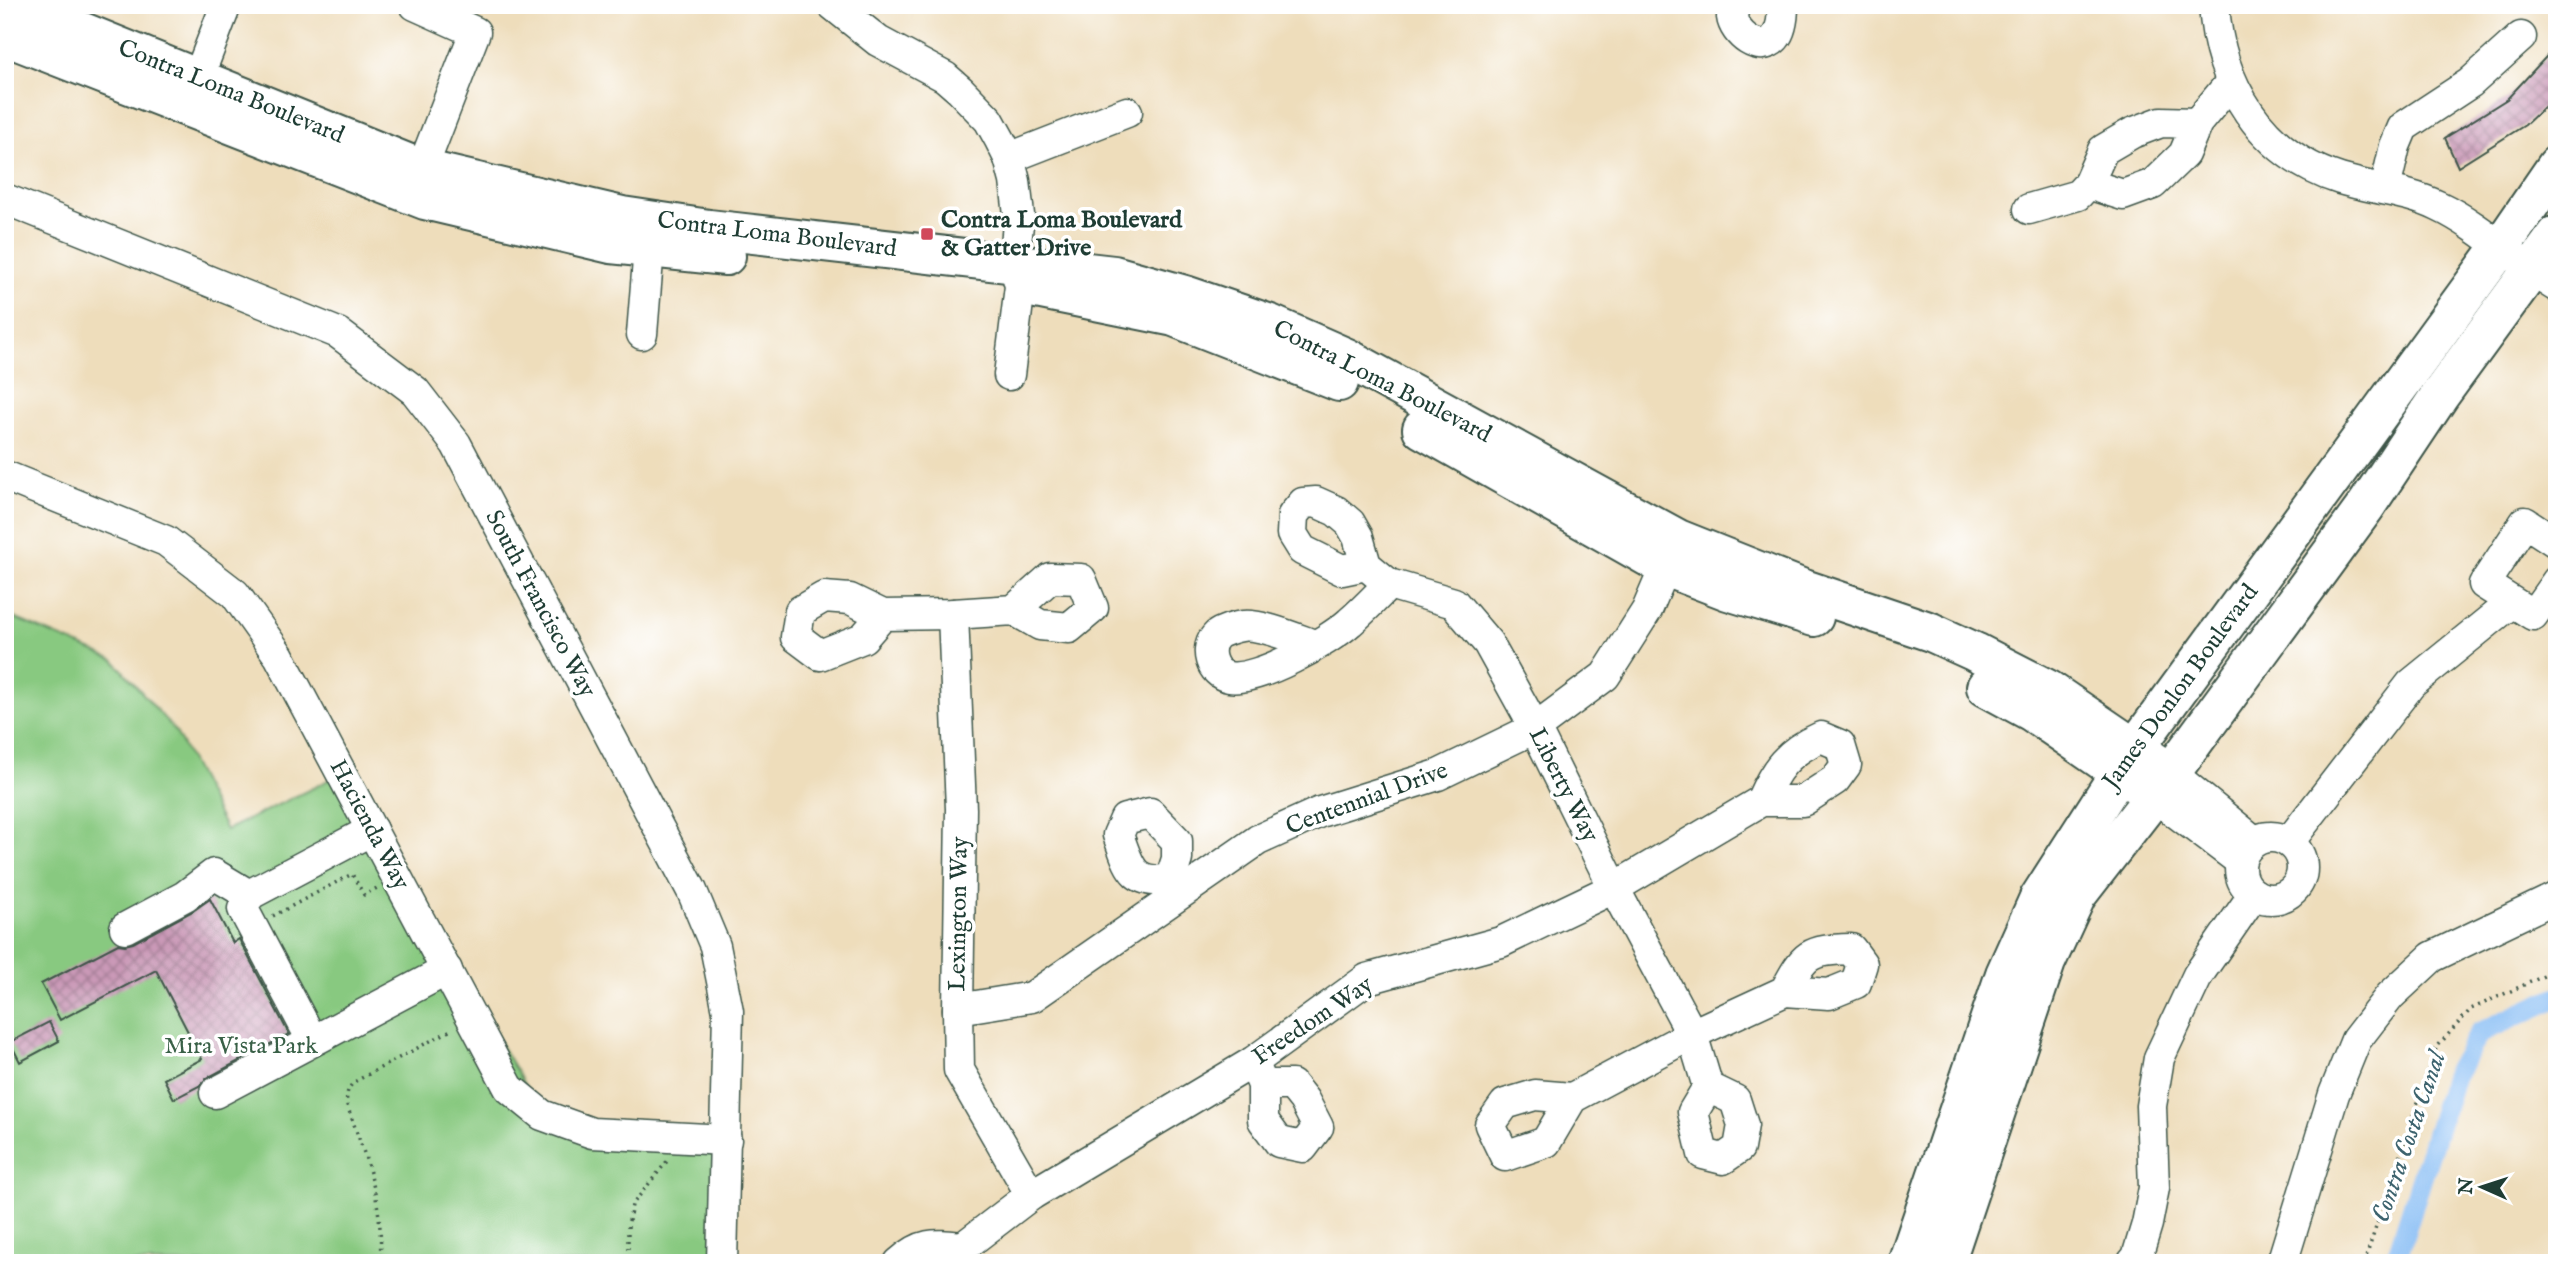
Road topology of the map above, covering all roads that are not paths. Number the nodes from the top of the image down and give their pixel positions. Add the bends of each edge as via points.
1 (16, 5) edge
2 (415, 5) edge
3 (833, 5) edge
4 (1734, 5) edge
5 (1783, 5) edge
6 (2214, 5) edge
7 (225, 6) edge
8 (5, 36) edge
9 (2521, 37) dead end
10 (198, 78) junction
11 (2231, 82) junction
12 (1126, 112) dead end
13 (2197, 123) junction
14 (1009, 158) junction
15 (2557, 165) edge
16 (422, 169) junction
17 (2088, 184) junction
18 (2385, 189) junction
19 (5, 199) edge
20 (2029, 209) dead end
21 (2557, 235) edge
22 (649, 248) junction
23 (2500, 248) junction
24 (1017, 274) junction
25 (2544, 279) edge
26 (642, 334) dead end
27 (1009, 375) dead end
28 (5, 476) edge
29 (2557, 543) edge
30 (1672, 553) junction
31 (1366, 565) dead end
32 (2557, 581) edge
33 (1389, 584) junction
34 (2511, 603) junction
35 (1014, 611) dead end
36 (953, 614) junction
37 (883, 615) dead end
38 (1314, 645) dead end
39 (1535, 728) junction
40 (2127, 759) junction
41 (2163, 784) junction
42 (1761, 801) dead end
43 (372, 830) junction
44 (2289, 842) junction
45 (2247, 851) junction
46 (1614, 888) junction
47 (2254, 894) junction
48 (249, 895) junction
49 (2557, 897) edge
50 (125, 928) dead end
51 (447, 970) junction
52 (1785, 991) dead end
53 (957, 1009) junction
54 (1692, 1034) junction
55 (312, 1040) junction
56 (1708, 1087) dead end
57 (215, 1093) dead end
58 (1572, 1098) dead end
59 (726, 1140) junction
60 (1031, 1195) junction
61 (960, 1255) edge
62 (722, 1263) edge
63 (899, 1263) edge
64 (1907, 1263) edge
65 (1945, 1263) edge
66 (2132, 1263) edge
67 (2282, 1263) edge

1 - 10 main road, Contra Loma Boulevard
2 - 16 street via 475,32
3 - 14 street via 878,41 960,90 989,120
4 - 5 street via 1732,16 1740,35 1766,43 1774,38 1783,19
6 - 11 street via 2218,42
7 - 10 street
8 - 22 main road, Contra Loma Boulevard via 425,200 611,244
9 - 18 street via 2470,83 2403,127
10 - 16 main road, Contra Loma Boulevard
11 - 13 street
11 - 18 street via 2259,125 2300,160 2341,179
12 - 14 street
13 - 17 street via 2161,122 2133,133 2103,150
13 - 17 street via 2184,154 2153,184 2123,195
14 - 24 street via 1019,215
15 - 23 main road, James Donlon Boulevard
16 - 24 main road, Contra Loma Boulevard via 622,216
17 - 20 street via 2078,195
18 - 23 street via 2440,206
19 - 59 street, South Francisco Way via 338,333 415,391 456,444 692,891 715,946 728,1011
21 - 25 main road, James Donlon Boulevard
22 - 24 main road, Contra Loma Boulevard
22 - 26 street
23 - 25 street
23 - 40 main road, James Donlon Boulevard
24 - 27 street
24 - 30 main road, Contra Loma Boulevard via 1114,275 1270,324 1347,358
25 - 41 main road, James Donlon Boulevard via 2440,395 2366,506
28 - 43 street, Hacienda Way via 166,541 235,594 279,656
29 - 34 street via 2525,522 2484,584
30 - 39 street, Centennial Drive via 1647,610 1605,676
30 - 40 main road, Contra Loma Boulevard via 1801,588 1931,632 2049,690
31 - 33 street
32 - 34 street via 2533,615
33 - 38 street via 1349,624
33 - 39 street, Liberty Way via 1454,603 1488,643
34 - 44 street via 2411,684
35 - 36 street
36 - 37 street
36 - 53 street, Lexington Way via 961,809
39 - 46 street, Liberty Way
39 - 53 street, Centennial Drive via 1438,775 1320,812 1258,840 1175,888 1032,997
40 - 41 main road, Contra Loma Boulevard
40 - 64 main road, James Donlon Boulevard via 2039,898 2005,974
41 - 45 street
41 - 65 main road, James Donlon Boulevard via 2077,895 2046,962
42 - 46 street, Freedom Way
43 - 48 street
43 - 51 street, Hacienda Way
44 - 45 street via 2272,836
44 - 47 street via 2301,860 2293,890 2274,899
45 - 47 street via 2242,880
46 - 54 street, Liberty Way
46 - 60 street, Freedom Way via 1501,943 1367,979 1258,1074
47 - 66 street via 2198,975 2159,1058 2151,1106 2154,1188
48 - 50 street via 214,874 185,896
48 - 55 street via 243,909
49 - 67 street via 2432,957 2390,996 2356,1040 2334,1094
51 - 55 street
51 - 59 street, Hacienda Way via 509,1088 542,1115 592,1133
52 - 54 street
53 - 60 street, Lexington Way via 959,1070
54 - 56 street, Liberty Way
54 - 58 street
55 - 57 street
59 - 62 street, South Francisco Way
60 - 61 street, Freedom Way
61 - 63 street via 931,1243

